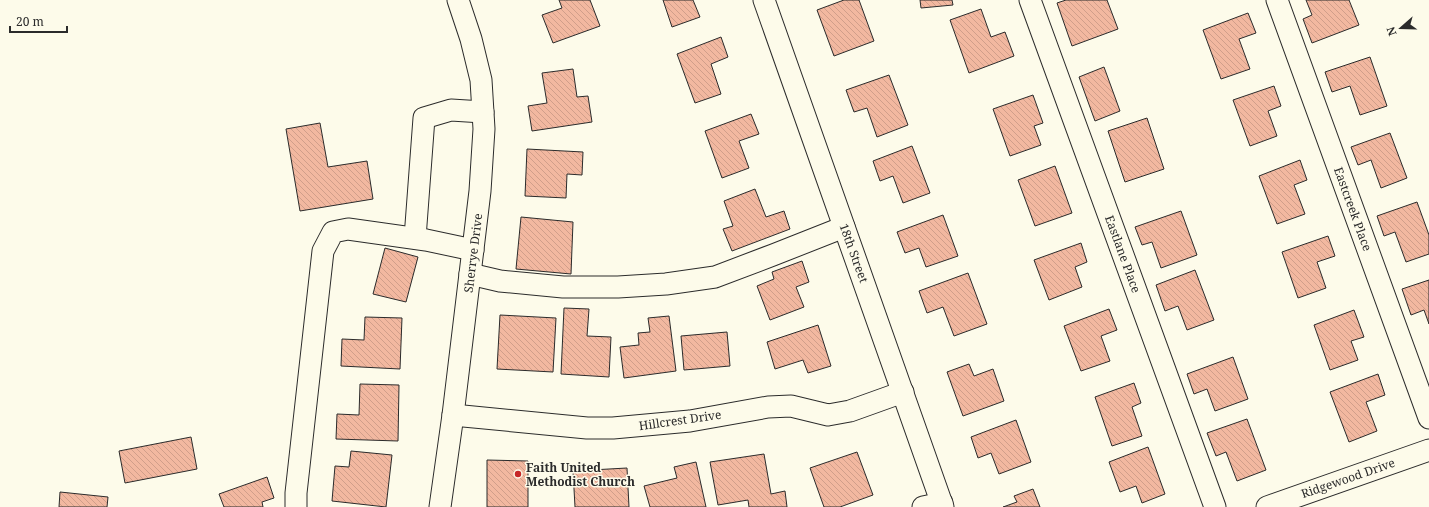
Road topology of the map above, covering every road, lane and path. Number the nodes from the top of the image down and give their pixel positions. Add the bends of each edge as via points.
1 (458, 0) edge
2 (764, 0) edge
3 (1030, 0) edge
4 (1277, 0) edge
5 (483, 112) junction
6 (844, 227) junction
7 (415, 238) junction
8 (473, 250) junction
9 (470, 274) junction
10 (903, 392) junction
11 (453, 414) junction
12 (1429, 418) edge
13 (1429, 450) edge
14 (936, 506) edge
15 (296, 507) edge
16 (440, 507) edge
17 (1215, 507) edge
18 (1267, 507) edge

1 - 5 street, Sherrye Drive via 481,80
2 - 6 street, 18th Street
3 - 17 street, Eastlane Place
4 - 12 street, Eastcreek Place
5 - 7 street via 451,110 424,118
5 - 8 street, Sherrye Drive via 480,190
6 - 9 street via 715,277 666,284 563,287 500,281
6 - 10 street, 18th Street
7 - 8 street
7 - 15 street via 348,229 333,232 323,251
8 - 9 street, Sherrye Drive
9 - 11 street, Sherrye Drive
10 - 11 street, Hillcrest Drive via 850,411 828,415 791,406 768,407 690,421 613,428 587,428
10 - 14 street, 18th Street
11 - 16 street, Sherrye Drive
13 - 18 street, Ridgewood Drive

